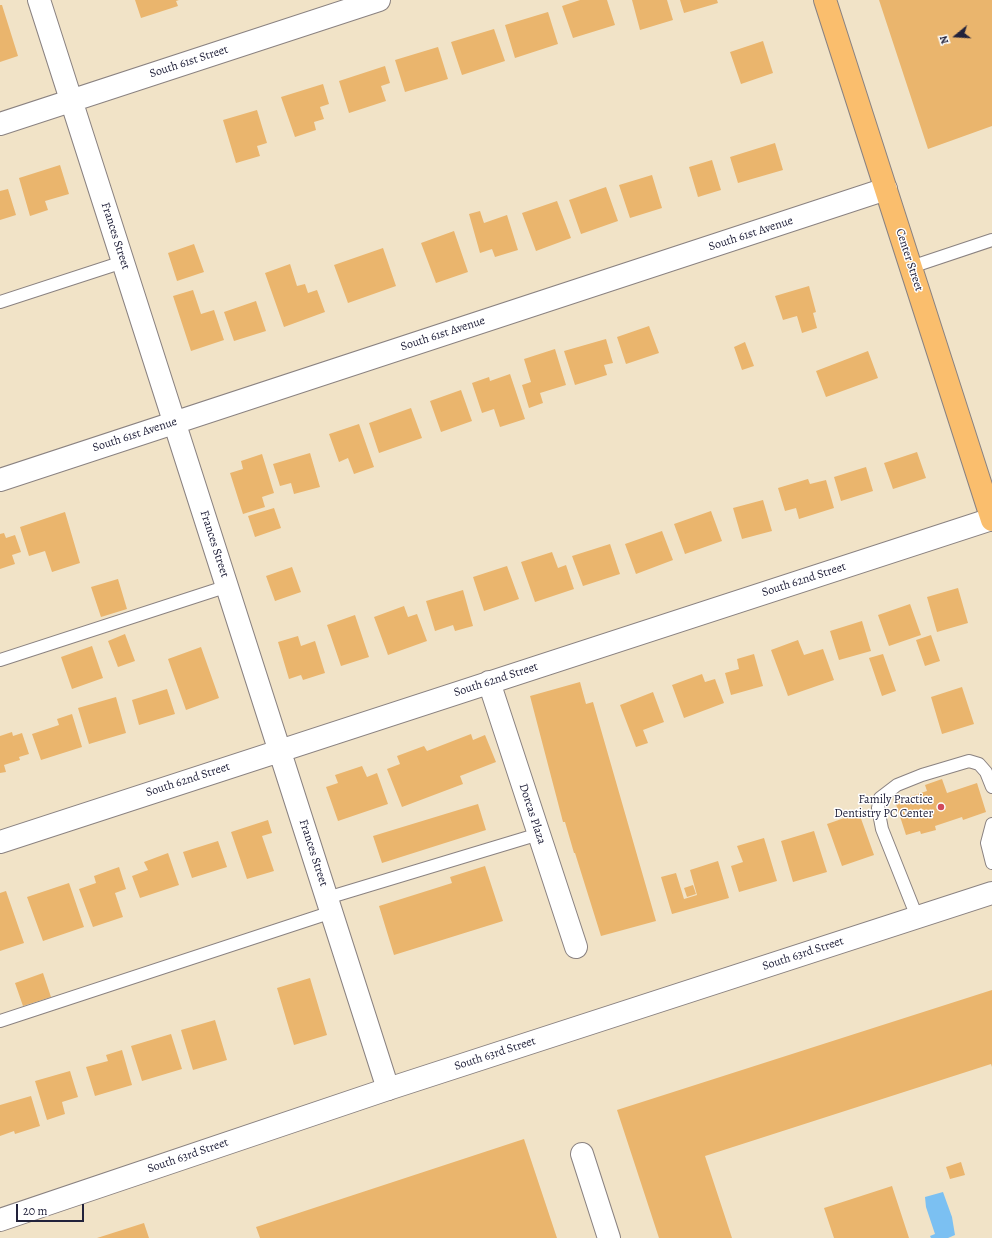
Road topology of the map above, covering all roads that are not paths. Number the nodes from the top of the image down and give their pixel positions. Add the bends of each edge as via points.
1 (39, 0) edge
2 (378, 0) edge
3 (824, 0) edge
4 (72, 100) junction
5 (0, 124) edge
6 (886, 189) junction
7 (992, 240) edge
8 (123, 262) junction
9 (911, 267) junction
10 (0, 302) edge
11 (174, 422) junction
12 (0, 480) edge
13 (991, 510) edge
14 (228, 586) junction
15 (0, 660) edge
16 (489, 682) junction
17 (280, 749) junction
18 (992, 787) edge
19 (992, 824) edge
20 (539, 834) junction
21 (0, 842) edge
22 (992, 863) edge
23 (992, 893) edge
24 (329, 905) junction
25 (917, 917) junction
26 (576, 947) dead end
27 (0, 1021) edge
28 (388, 1089) junction
29 (582, 1154) dead end
30 (0, 1220) edge
31 (609, 1238) edge

1 - 4 street, Frances Street
2 - 4 street, South 61st Street
3 - 6 main road, Center Street
4 - 5 street, South 61st Street
4 - 8 street, Frances Street
6 - 9 main road, Center Street
6 - 11 street, South 61st Avenue
7 - 9 lane
8 - 10 lane
8 - 11 street, Frances Street
9 - 13 main road, Center Street
11 - 12 street, South 61st Avenue
11 - 14 street, Frances Street
13 - 16 street, South 62nd Street
14 - 15 lane
14 - 17 street, Frances Street
16 - 17 street, South 62nd Street
16 - 20 street, Dorcas Plaza
17 - 21 street, South 62nd Street
17 - 24 street, Frances Street
18 - 25 lane via 980,764 969,761 897,785 880,798 878,808 882,829
19 - 22 lane via 988,843
20 - 24 lane
20 - 26 street, Dorcas Plaza
23 - 25 street, South 63rd Street
24 - 27 lane
24 - 28 street, Frances Street
25 - 28 street, South 63rd Street
28 - 30 street, South 63rd Street
29 - 31 street

